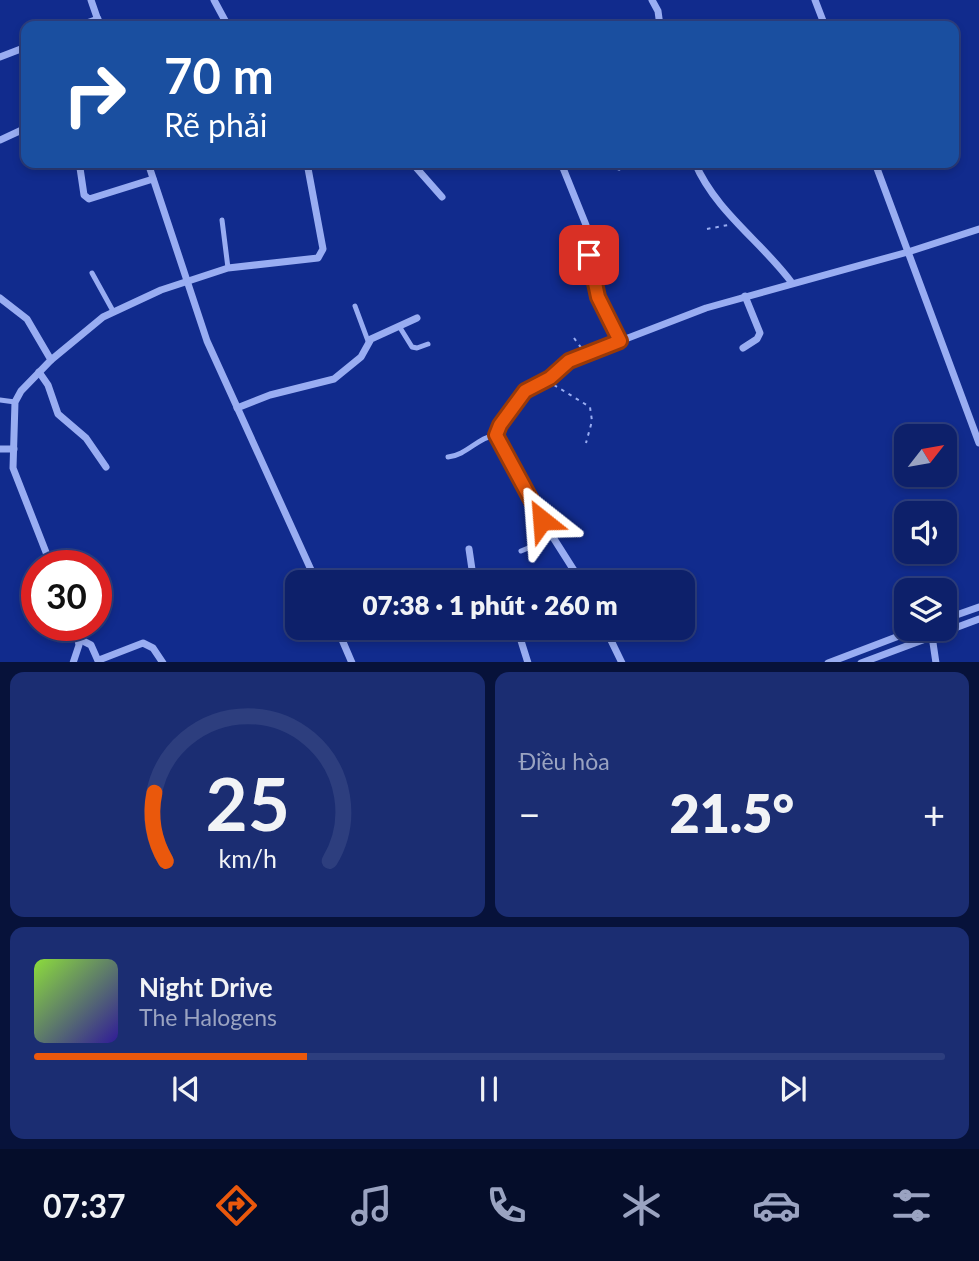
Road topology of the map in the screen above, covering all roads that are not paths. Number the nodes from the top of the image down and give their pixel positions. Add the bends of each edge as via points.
1 (91, 0) edge
2 (214, 0) edge
3 (652, 0) edge
4 (815, 0) edge
5 (99, 21) edge
6 (225, 21) edge
7 (659, 21) edge
8 (823, 21) edge
9 (21, 49) edge
10 (0, 57) edge
11 (21, 130) edge
12 (0, 140) edge
13 (80, 168) dead end
14 (151, 168) edge
15 (308, 168) edge
16 (416, 168) edge
17 (563, 168) edge
18 (697, 168) edge
19 (877, 168) edge
20 (153, 179) junction
21 (442, 197) dead end
22 (222, 220) dead end
23 (979, 229) edge
24 (908, 252) junction
25 (228, 268) junction
26 (92, 273) dead end
27 (188, 282) junction
28 (792, 283) junction
29 (745, 296) junction
30 (0, 298) edge
31 (355, 306) dead end
32 (113, 311) junction
33 (417, 318) dead end
34 (398, 326) junction
35 (368, 341) junction
36 (620, 341) junction
37 (428, 344) dead end
38 (743, 348) dead end
39 (51, 360) junction
40 (39, 373) junction
41 (0, 400) edge
42 (15, 402) junction
43 (237, 408) junction
44 (496, 435) junction
45 (979, 443) edge
46 (0, 449) edge
47 (15, 449) junction
48 (448, 457) dead end
49 (106, 467) dead end
50 (551, 534) junction
51 (469, 549) dead end
52 (45, 550) edge
53 (520, 551) dead end
54 (311, 570) edge
55 (472, 570) edge
56 (574, 570) edge
57 (979, 607) edge
58 (957, 615) edge
59 (979, 619) edge
60 (957, 627) edge
61 (894, 638) edge
62 (342, 640) edge
63 (521, 640) edge
64 (611, 640) edge
65 (79, 641) edge
66 (84, 641) edge
67 (919, 641) edge
68 (933, 641) edge
69 (73, 662) edge
70 (99, 662) edge
71 (162, 662) edge
72 (352, 662) edge
73 (528, 662) edge
74 (622, 662) edge
75 (831, 662) edge
76 (865, 662) edge
77 (936, 662) edge

1 - 5 street
2 - 6 street
3 - 7 street
4 - 8 street
9 - 10 street
11 - 12 street
13 - 20 street via 84,195 89,199
14 - 20 street
15 - 25 street via 321,256
16 - 21 street
17 - 36 street via 586,225 595,287
18 - 28 street via 735,222
19 - 24 street
20 - 27 street
22 - 25 lane
23 - 24 street
24 - 28 street
24 - 45 street
25 - 27 street
26 - 32 lane
27 - 32 street
27 - 43 street via 207,341
28 - 29 street
29 - 36 street
29 - 38 street via 760,333
30 - 39 street via 27,319
31 - 35 lane
32 - 39 street
33 - 34 street
34 - 35 street
34 - 37 lane via 412,347
35 - 43 street via 361,357 334,380
36 - 44 street via 569,361 520,396
39 - 40 street
40 - 42 street
40 - 49 street via 58,414 86,438
41 - 42 lane
42 - 47 street
43 - 54 street
44 - 48 lane
44 - 50 street
46 - 47 street
47 - 52 street via 15,475
50 - 53 lane
50 - 56 street
51 - 55 street
57 - 58 street
59 - 60 street
61 - 75 street
62 - 72 street
63 - 73 street
64 - 74 street
65 - 69 street
66 - 70 street
67 - 76 street
68 - 77 street
70 - 71 street via 143,643

